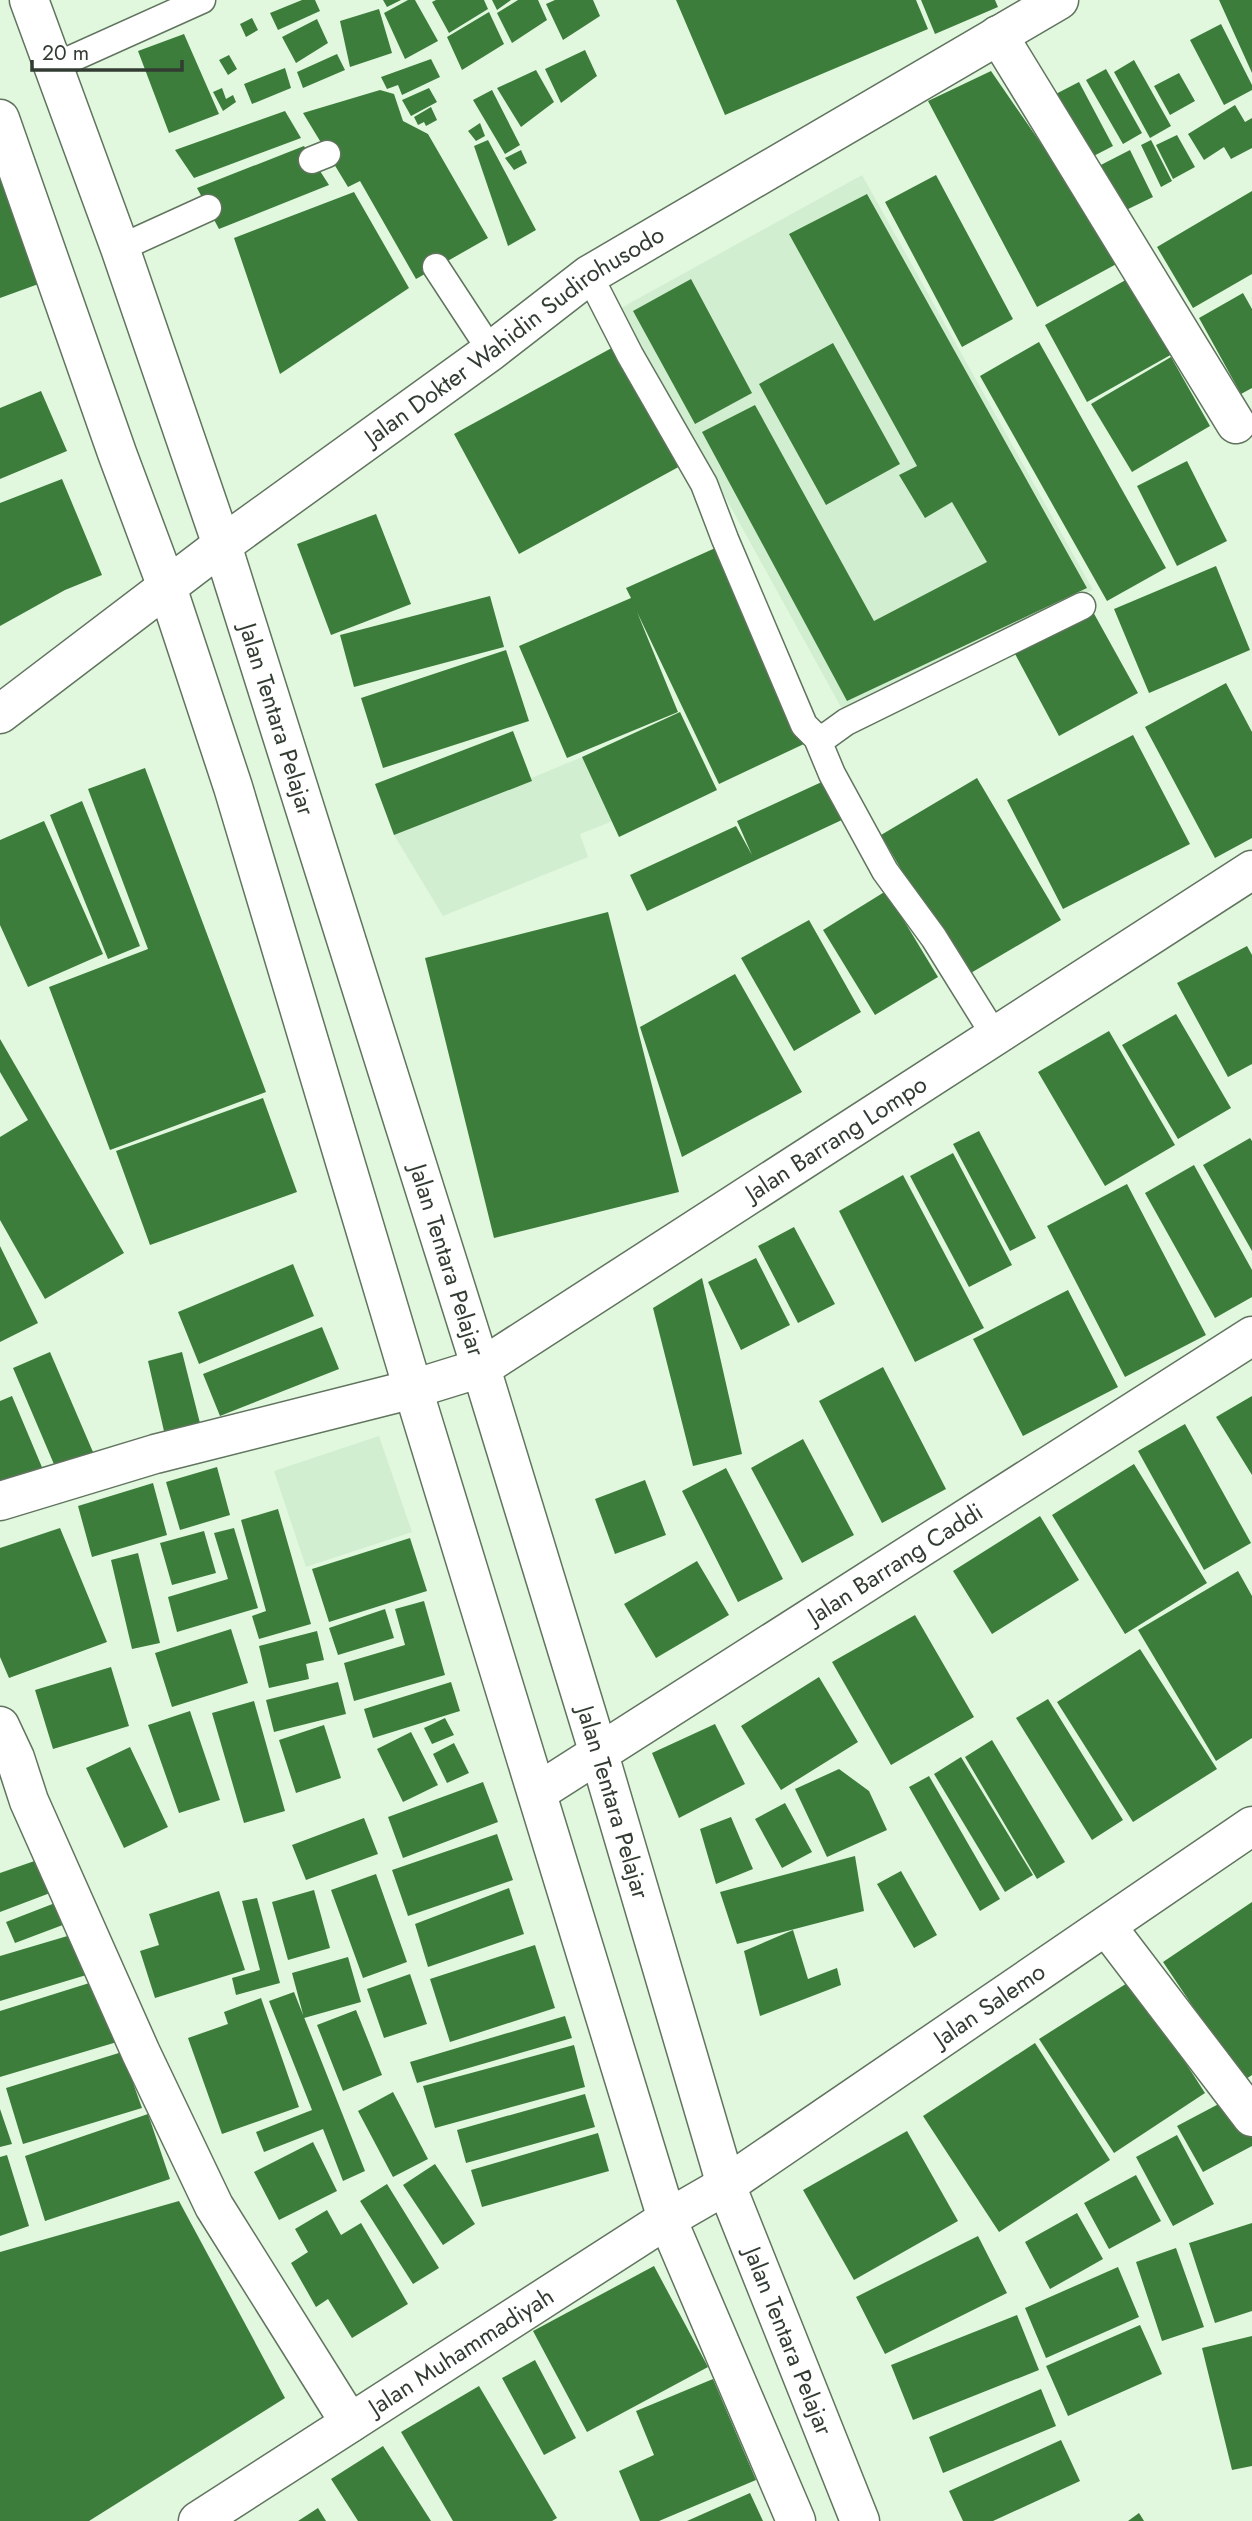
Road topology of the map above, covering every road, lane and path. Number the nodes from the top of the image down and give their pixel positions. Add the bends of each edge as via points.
1 (29, 0) edge
2 (202, 0) edge
3 (1059, 0) edge
4 (998, 35) junction
5 (53, 67) junction
6 (0, 119) edge
7 (208, 208) dead end
8 (120, 247) junction
9 (436, 267) dead end
10 (589, 275) junction
11 (491, 351) junction
12 (1236, 425) dead end
13 (222, 545) junction
14 (167, 587) junction
15 (1082, 606) dead end
16 (0, 714) edge
17 (817, 738) junction
18 (1252, 870) edge
19 (995, 1036) junction
20 (1252, 1336) edge
21 (481, 1368) junction
22 (413, 1389) junction
23 (0, 1501) edge
24 (2, 1734) edge
25 (599, 1754) junction
26 (538, 1792) junction
27 (1252, 1826) edge
28 (1107, 1927) junction
29 (1252, 2117) edge
30 (726, 2185) junction
31 (667, 2219) junction
32 (350, 2423) junction
33 (198, 2521) edge
34 (796, 2521) edge
35 (860, 2521) edge

1 - 5 main road, Jalan Tentara Pelajar
2 - 5 lane
3 - 4 main road, Jalan Dokter Wahidin Sudirohusodo
4 - 10 main road, Jalan Dokter Wahidin Sudirohusodo
4 - 12 main road
5 - 8 main road, Jalan Tentara Pelajar
6 - 14 main road
7 - 8 lane
8 - 13 main road, Jalan Tentara Pelajar
9 - 11 lane
10 - 11 main road, Jalan Dokter Wahidin Sudirohusodo
10 - 17 lane via 704,484 804,725
11 - 13 main road, Jalan Dokter Wahidin Sudirohusodo
13 - 14 main road, Jalan Dokter Wahidin Sudirohusodo
13 - 21 main road, Jalan Tentara Pelajar
14 - 16 main road, Jalan Dokter Wahidin Sudirohusodo
14 - 22 main road via 233,787
15 - 17 lane
17 - 19 lane via 885,871 934,938
18 - 19 main road, Jalan Barrang Lompo
19 - 21 main road, Jalan Barrang Lompo
20 - 25 main road, Jalan Barrang Caddi
21 - 22 main road, Jalan Barrang Lompo
21 - 25 main road, Jalan Tentara Pelajar
22 - 23 main road, Jalan Barrang Lompo via 155,1454
22 - 26 main road
24 - 32 main road via 141,2053 214,2206
25 - 26 main road, Jalan Barrang Caddi
25 - 30 main road, Jalan Tentara Pelajar
26 - 31 main road
27 - 28 main road, Jalan Salemo
28 - 29 main road
28 - 30 main road, Jalan Salemo
30 - 31 main road, Jalan Muhammadiyah
30 - 35 main road, Jalan Tentara Pelajar
31 - 32 main road, Jalan Muhammadiyah
31 - 34 main road
32 - 33 main road, Jalan Muhammadiyah

